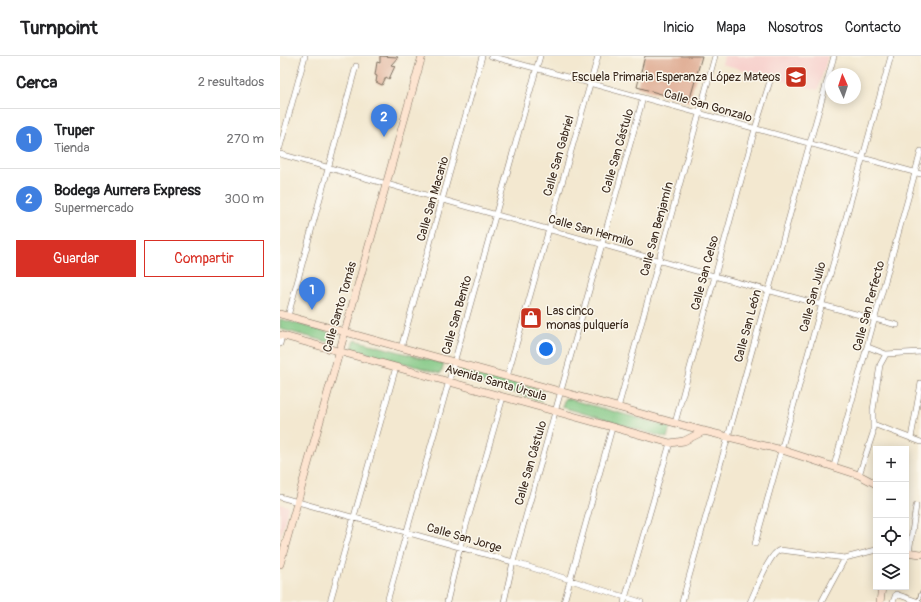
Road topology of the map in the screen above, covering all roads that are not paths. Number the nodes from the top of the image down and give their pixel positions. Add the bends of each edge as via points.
1 (305, 56) edge
2 (422, 56) edge
3 (482, 56) edge
4 (491, 56) edge
5 (540, 56) edge
6 (598, 56) edge
7 (715, 56) edge
8 (834, 56) edge
9 (891, 56) edge
10 (356, 66) dead end
11 (536, 69) junction
12 (770, 81) dead end
13 (590, 84) junction
14 (643, 98) junction
15 (698, 114) junction
16 (755, 129) junction
17 (809, 145) junction
18 (280, 147) edge
19 (921, 151) edge
20 (280, 154) edge
21 (862, 159) junction
22 (330, 168) junction
23 (915, 172) junction
24 (921, 174) edge
25 (386, 184) junction
26 (443, 201) junction
27 (496, 215) junction
28 (549, 229) junction
29 (602, 244) junction
30 (659, 260) junction
31 (714, 276) junction
32 (768, 291) junction
33 (821, 305) junction
34 (280, 314) edge
35 (288, 316) junction
36 (875, 320) junction
37 (897, 325) dead end
38 (344, 333) junction
39 (281, 336) edge
40 (280, 344) edge
41 (868, 347) junction
42 (401, 348) junction
43 (339, 351) junction
44 (921, 352) edge
45 (886, 354) junction
46 (454, 363) junction
47 (396, 367) junction
48 (507, 377) junction
49 (449, 382) junction
50 (921, 383) edge
51 (561, 392) junction
52 (503, 397) junction
53 (618, 408) junction
54 (556, 412) junction
55 (675, 423) junction
56 (873, 424) junction
57 (612, 428) junction
58 (704, 432) junction
59 (728, 436) junction
60 (911, 438) junction
61 (921, 442) edge
62 (670, 443) junction
63 (782, 450) junction
64 (834, 466) junction
65 (859, 475) junction
66 (873, 482) edge
67 (280, 497) edge
68 (297, 501) junction
69 (916, 506) dead end
70 (353, 517) junction
71 (407, 532) junction
72 (755, 544) dead end
73 (909, 546) edge
74 (460, 547) junction
75 (873, 551) edge
76 (909, 552) edge
77 (921, 554) edge
78 (845, 558) junction
79 (513, 562) junction
80 (280, 564) edge
81 (570, 579) junction
82 (882, 590) edge
83 (921, 593) edge
84 (625, 600) edge
85 (822, 601) edge
86 (330, 602) edge
87 (387, 602) edge
88 (447, 602) edge
89 (504, 602) edge
90 (564, 602) edge
91 (641, 602) edge
92 (682, 602) edge
93 (750, 602) edge
94 (880, 602) edge
95 (893, 602) edge
96 (918, 602) edge

1 - 18 street
2 - 25 street, Calle Santo Tomás
3 - 26 street, Calle San Macario
4 - 11 street, Calle San Gonzalo
5 - 11 street, Calle San Benito
6 - 13 street, Calle San Gabriel
7 - 15 street, Calle San Benjamín
8 - 17 street, Calle San León
9 - 21 street, Calle San Julio
10 - 22 street
11 - 13 street, Calle San Gonzalo
11 - 27 street, Calle San Benito
12 - 16 street, Calle San Celso
13 - 14 street, Calle San Gonzalo
13 - 28 street, Calle San Gabriel
14 - 15 street, Calle San Gonzalo
14 - 29 street, Calle San Cástulo
15 - 16 street, Calle San Gonzalo
15 - 30 street, Calle San Benjamín
16 - 17 street, Calle San Gonzalo
16 - 31 street, Calle San Celso
17 - 21 street, Calle San Gonzalo
17 - 32 street, Calle San León
19 - 23 street, Calle San Perfecto
20 - 22 street, Calle San Hermilo
21 - 23 street, Calle San Gonzalo
21 - 33 street, Calle San Julio
22 - 25 street, Calle San Hermilo
22 - 35 street
23 - 24 street, Calle San Gonzalo
23 - 36 street, Calle San Perfecto
25 - 26 street, Calle San Hermilo
25 - 38 street, Calle Santo Tomás
26 - 27 street, Calle San Hermilo
26 - 42 street, Calle San Macario
27 - 28 street, Calle San Hermilo
27 - 46 street, Calle San Benito
28 - 29 street, Calle San Hermilo
28 - 48 street, Calle San Gabriel
29 - 30 street, Calle San Hermilo
29 - 51 street, Calle San Cástulo
30 - 31 street, Calle San Hermilo
30 - 53 street, Calle San Benjamín
31 - 32 street, Calle San Hermilo
31 - 55 street, Calle San Celso
32 - 33 street, Calle San Hermilo
32 - 59 street, Calle San León
33 - 36 street, Calle San Hermilo
33 - 63 street, Calle San Julio
34 - 35 street, Avenida Santa Úrsula
35 - 38 street, Avenida Santa Úrsula
36 - 37 street, Calle San Hermilo
36 - 41 street, Calle San Perfecto
38 - 42 street, Avenida Santa Úrsula
38 - 43 street, Calle Santo Tomás
39 - 40 street
39 - 43 street, Avenida Santa Úrsula
41 - 45 street
41 - 64 street, Calle San Perfecto
42 - 46 street, Avenida Santa Úrsula
43 - 47 street, Avenida Santa Úrsula
43 - 68 street, Calle Santo Tomás
44 - 45 street
45 - 56 street via 880,365
46 - 48 street, Avenida Santa Úrsula
46 - 49 street, Calle San Benito
47 - 49 street, Avenida Santa Úrsula
47 - 70 street
48 - 51 street, Avenida Santa Úrsula
49 - 52 street, Avenida Santa Úrsula
49 - 71 street, Calle San Benito
50 - 60 street
51 - 53 street, Avenida Santa Úrsula
51 - 54 street, Calle San Cástulo
52 - 54 street, Avenida Santa Úrsula
52 - 74 street
53 - 55 street, Avenida Santa Úrsula
54 - 57 street, Avenida Santa Úrsula
54 - 79 street, Calle San Cástulo
55 - 58 street, Avenida Santa Úrsula
56 - 60 street
56 - 65 street
57 - 62 street, Avenida Santa Úrsula
57 - 81 street
58 - 59 street, Avenida Santa Úrsula
58 - 62 street, Avenida Santa Úrsula via 684,441
59 - 63 street, Avenida Santa Úrsula
59 - 92 street, Calle San León
60 - 61 street
62 - 84 street
63 - 64 street, Avenida Santa Úrsula
63 - 72 street, Calle San Julio
64 - 65 street, Avenida Santa Úrsula
65 - 66 street, Avenida Santa Úrsula
67 - 68 street, Calle San Jorge
68 - 70 street, Calle San Jorge
68 - 80 street, Calle Santo Tomás
69 - 73 street
70 - 71 street, Calle San Jorge
70 - 86 street
71 - 74 street, Calle San Jorge
71 - 87 street, Calle San Benito
74 - 79 street, Calle San Jorge
74 - 88 street
75 - 78 street
76 - 77 street
78 - 85 street
78 - 93 street via 780,550 774,554
79 - 81 street, Calle San Jorge
79 - 89 street, Calle San Cástulo
81 - 84 street, Calle San Jorge
81 - 90 street
82 - 94 street
83 - 96 lane
84 - 91 street, Calle San Jorge
95 - 96 street via 896,594

